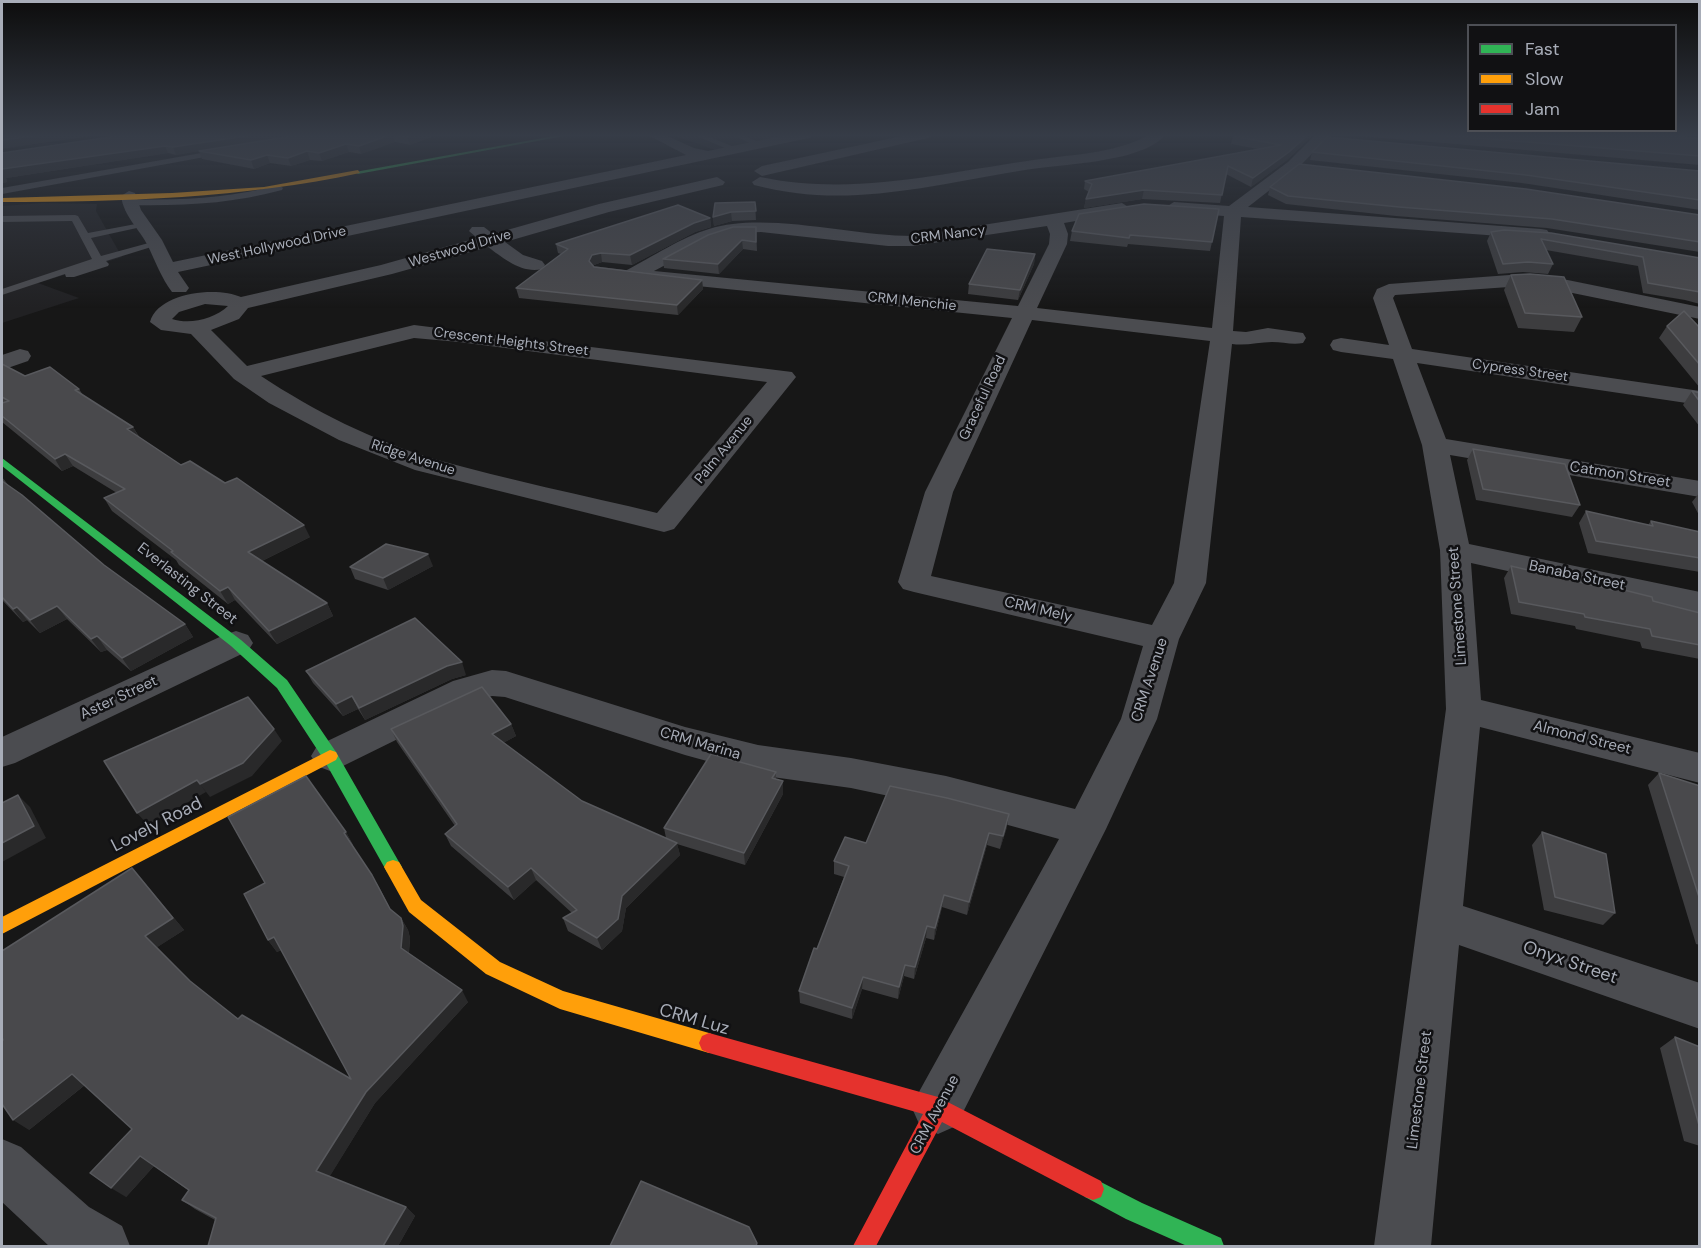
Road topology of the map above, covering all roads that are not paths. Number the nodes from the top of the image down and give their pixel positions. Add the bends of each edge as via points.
1 (215, 192) edge
2 (517, 192) edge
3 (670, 192) edge
4 (1259, 192) edge
5 (129, 199) junction
6 (2, 200) edge
7 (1142, 206) edge
8 (1161, 207) edge
9 (1233, 211) junction
10 (452, 214) dead end
11 (2, 219) edge
12 (1054, 220) junction
13 (141, 226) junction
14 (85, 236) junction
15 (1557, 236) edge
16 (493, 240) junction
17 (156, 244) junction
18 (98, 260) junction
19 (535, 265) dead end
20 (166, 269) junction
21 (613, 272) edge
22 (634, 274) junction
23 (69, 275) dead end
24 (2, 292) edge
25 (189, 301) junction
26 (238, 304) junction
27 (1023, 313) junction
28 (1700, 313) edge
29 (195, 326) junction
30 (1222, 336) junction
31 (1295, 338) dead end
32 (1341, 345) dead end
33 (1403, 354) junction
34 (242, 374) junction
35 (784, 377) joint
36 (1700, 398) edge
37 (1435, 445) junction
38 (2, 460) edge
39 (1700, 489) edge
40 (664, 524) joint
41 (1455, 550) junction
42 (914, 582) joint
43 (1700, 603) edge
44 (1162, 639) junction
45 (236, 643) junction
46 (1464, 709) junction
47 (2, 753) edge
48 (330, 756) junction
49 (1700, 768) edge
50 (1086, 829) junction
51 (1441, 919) junction
52 (2, 926) edge
53 (1700, 1006) edge
54 (938, 1108) junction
55 (2, 1166) edge
56 (102, 1246) edge
57 (864, 1246) edge
58 (1213, 1246) edge
59 (1402, 1246) edge

1 - 5 main road
2 - 20 street, West Hollywood Drive
3 - 16 street, Westwood Drive
4 - 9 street
5 - 6 main road
5 - 13 street
7 - 12 street, CRM Nancy
8 - 9 street
9 - 15 street
9 - 30 street, CRM Avenue
10 - 16 street
11 - 14 lane via 75,218
12 - 22 street, CRM Nancy via 913,241 739,228 713,233
12 - 27 street, Graceful Road via 1058,244
13 - 14 lane
13 - 17 street
14 - 18 lane
16 - 19 street via 516,260
16 - 26 street, Westwood Drive
17 - 18 lane
17 - 20 street
18 - 23 lane via 104,264
18 - 24 lane
20 - 25 street
21 - 22 street, CRM Menchie
22 - 27 street, CRM Menchie
25 - 26 street via 220,298
25 - 29 street via 163,313 161,322 172,327
26 - 29 street via 228,316
27 - 30 street, CRM Menchie
27 - 42 street, Graceful Road via 939,492
28 - 33 street, Limestone Street via 1548,282 1402,288 1389,290 1383,298
29 - 34 street, Ridge Avenue
30 - 31 street, CRM Menchie
30 - 44 street, CRM Avenue via 1190,583
32 - 33 street, Cypress Street
33 - 36 street, Cypress Street
33 - 37 street, Limestone Street
34 - 35 street, Crescent Heights Street via 414,331
34 - 40 street, Ridge Avenue via 318,420 383,450 424,464
35 - 40 street, Palm Avenue
37 - 39 street, Catmon Street
37 - 41 street, Limestone Street
38 - 45 main road, Everlasting Street
41 - 43 street, Banaba Street
41 - 46 street, Limestone Street
42 - 44 street, CRM Mely
44 - 50 street, CRM Avenue via 1139,719
45 - 47 street, Aster Street
45 - 48 main road, Everlasting Street via 282,684
46 - 49 street, Almond Street
46 - 51 street, Limestone Street
48 - 50 street, CRM Marina via 466,690 492,683 506,684 758,760 935,790
48 - 52 main road, Lovely Road
48 - 54 main road, CRM Luz via 415,906 493,968 560,1000
50 - 54 street, CRM Avenue
51 - 53 street, Onyx Street
51 - 59 street, Limestone Street
54 - 57 main road, CRM Avenue
54 - 58 main road, CRM Luz via 1134,1211
55 - 56 street via 69,1227

